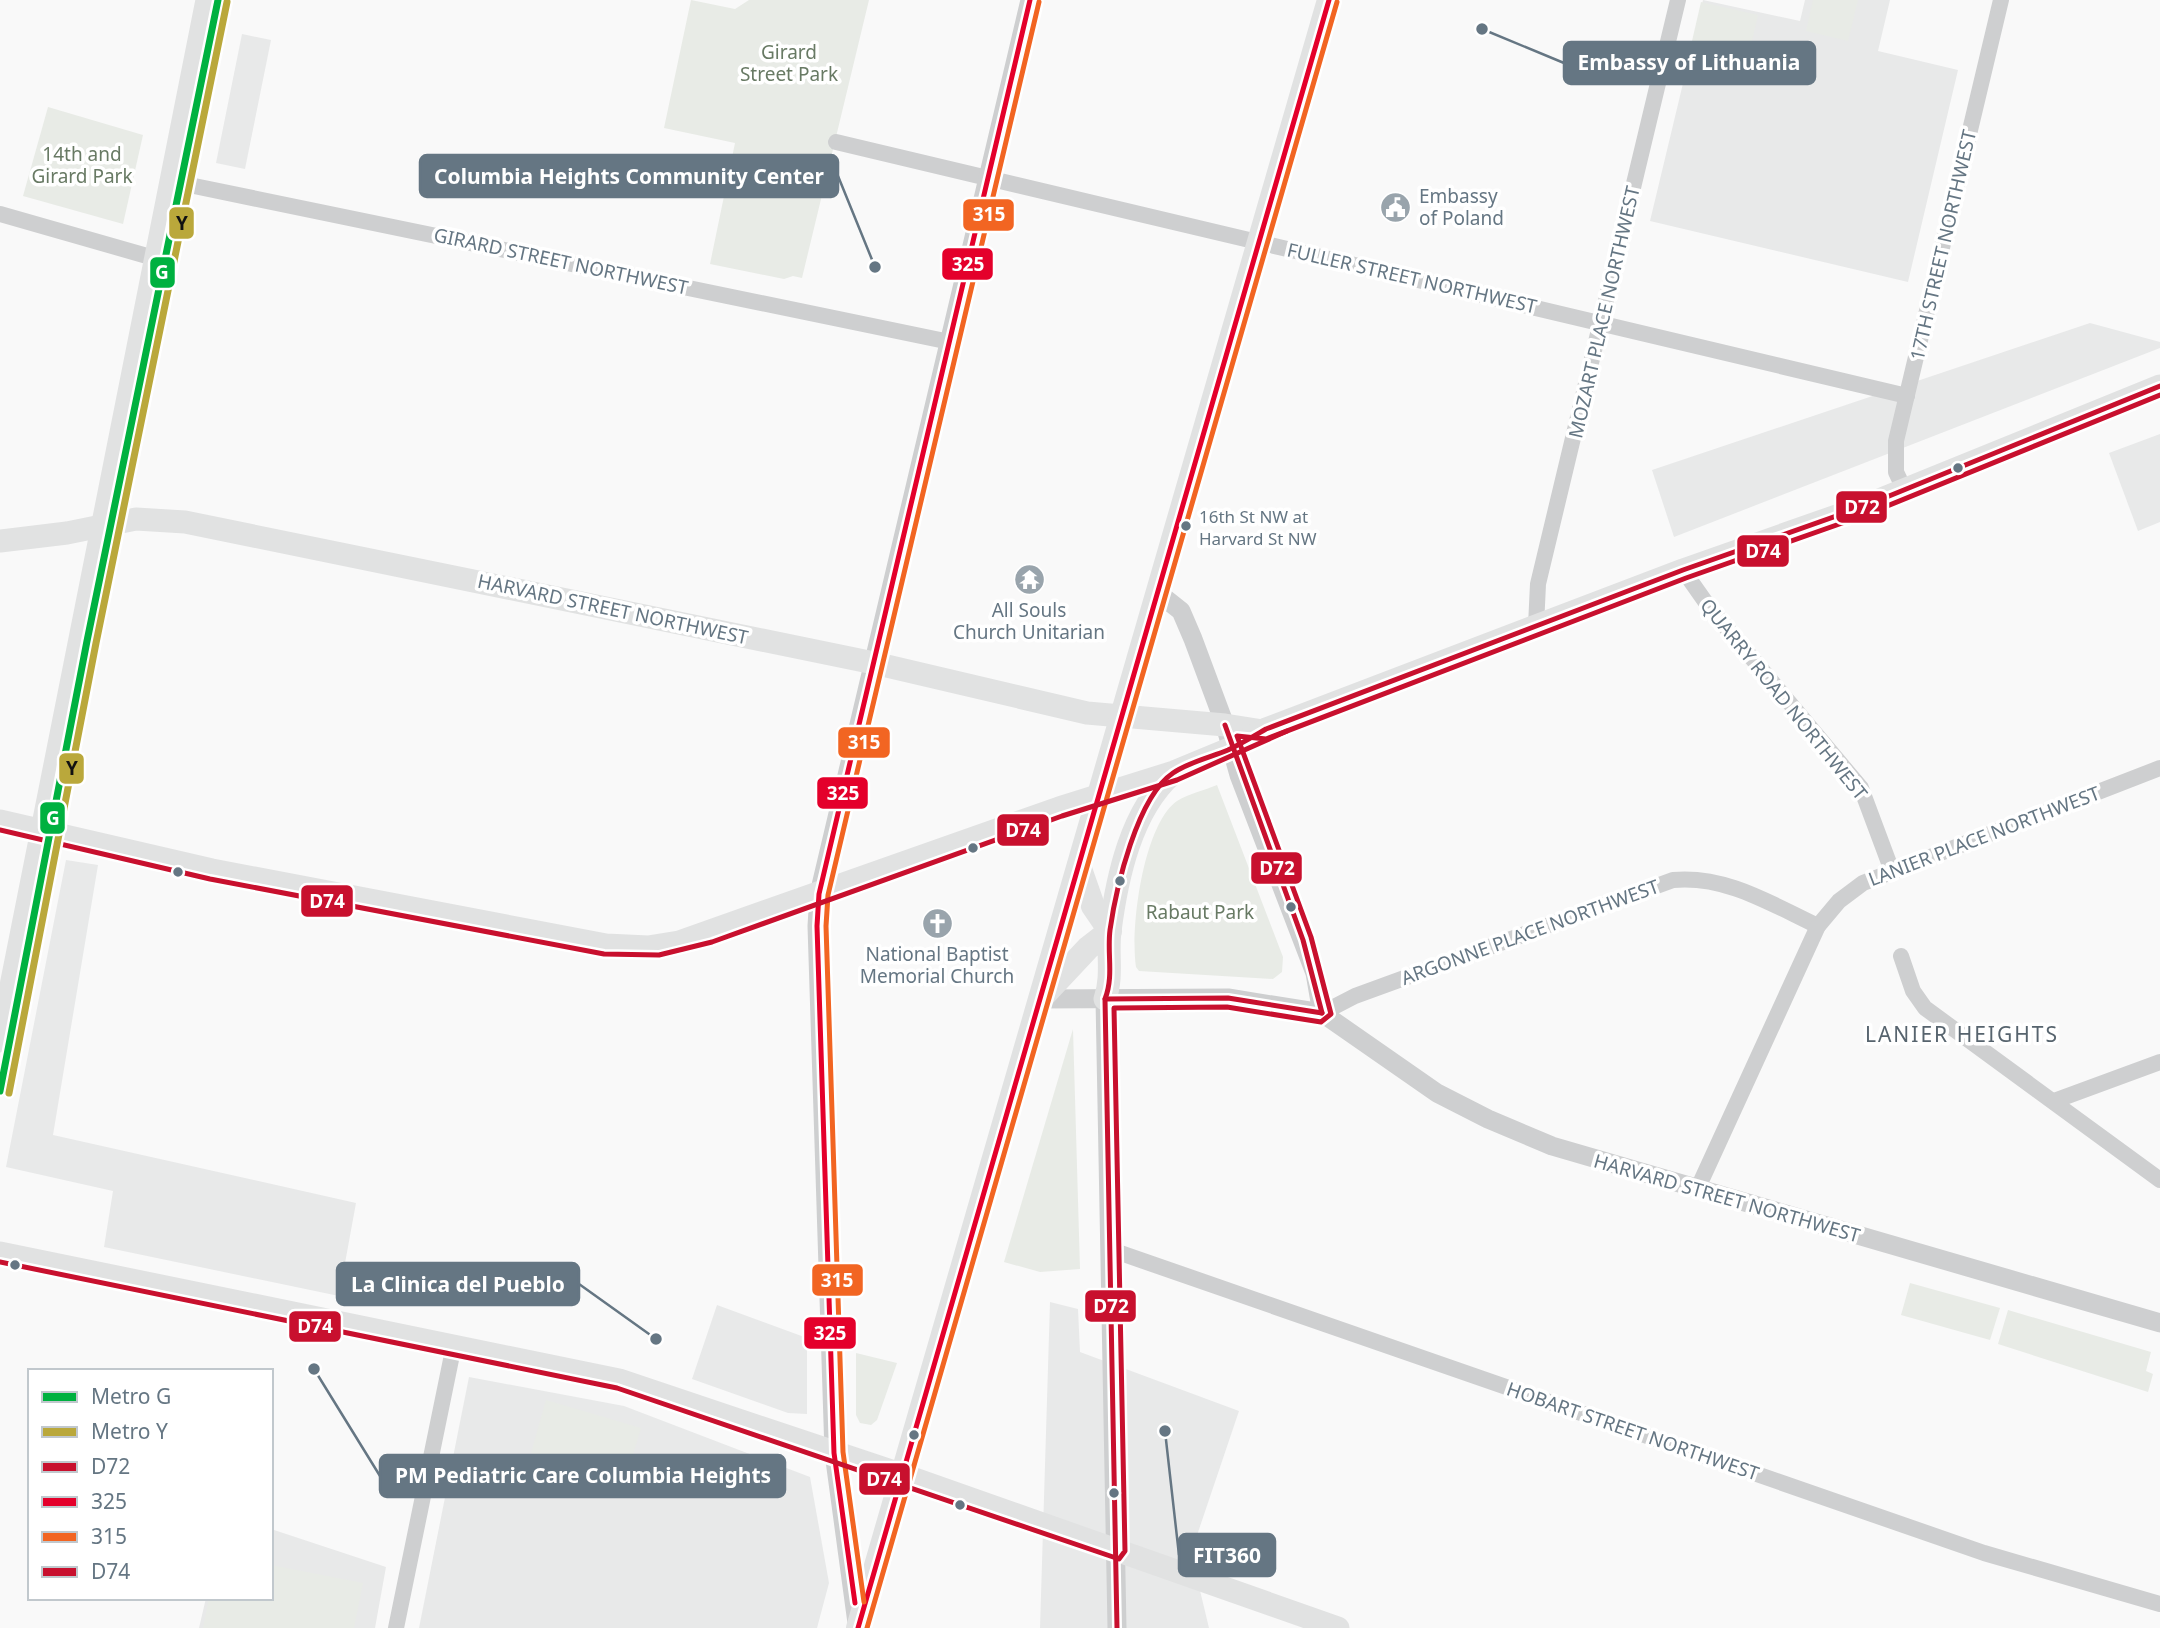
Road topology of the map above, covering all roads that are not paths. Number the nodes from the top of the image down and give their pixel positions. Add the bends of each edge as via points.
1 (207, 0) edge
2 (1030, 0) edge
3 (1329, 0) edge
4 (1678, 0) edge
5 (2001, 0) edge
6 (836, 142) dead end
7 (989, 176) junction
8 (170, 181) junction
9 (0, 214) edge
10 (1259, 242) junction
11 (155, 258) junction
12 (1601, 323) junction
13 (950, 342) junction
14 (2160, 386) edge
15 (1907, 396) junction
16 (1904, 489) junction
17 (104, 526) junction
18 (0, 541) edge
19 (1683, 570) junction
20 (1157, 592) junction
21 (1536, 626) junction
22 (874, 663) junction
23 (1122, 717) junction
24 (1226, 725) junction
25 (1263, 731) junction
26 (1232, 748) junction
27 (2160, 768) edge
28 (1174, 772) junction
29 (1100, 794) junction
30 (0, 821) edge
31 (43, 831) junction
32 (1079, 866) junction
33 (1892, 871) junction
34 (819, 894) junction
35 (1818, 926) junction
36 (1110, 931) junction
37 (1901, 956) dead end
38 (1041, 999) junction
39 (1105, 999) junction
40 (1322, 1013) junction
41 (0, 1041) edge
42 (2160, 1062) edge
43 (2054, 1101) junction
44 (2160, 1180) edge
45 (1697, 1190) junction
46 (1109, 1249) junction
47 (0, 1253) edge
48 (2160, 1323) edge
49 (454, 1345) junction
50 (835, 1452) junction
51 (903, 1475) junction
52 (1115, 1551) junction
53 (2160, 1604) edge
54 (396, 1628) edge
55 (858, 1628) edge
56 (1117, 1628) edge
57 (1338, 1628) edge

1 - 8 main road
2 - 7 street
3 - 10 main road
4 - 12 street, MOZART PLACE NORTHWEST
5 - 15 street, 17TH STREET NORTHWEST
6 - 7 street, FULLER STREET NORTHWEST
7 - 10 street, FULLER STREET NORTHWEST
7 - 13 street
8 - 11 main road
8 - 13 street, GIRARD STREET NORTHWEST
9 - 11 street
10 - 12 street, FULLER STREET NORTHWEST
10 - 20 main road
11 - 17 main road
12 - 15 street, FULLER STREET NORTHWEST
12 - 21 street, MOZART PLACE NORTHWEST via 1538,584
13 - 22 street
14 - 16 main road
15 - 16 street, 17TH STREET NORTHWEST via 1895,452 1896,472
16 - 19 main road
17 - 18 main road, HARVARD STREET NORTHWEST
17 - 22 main road, HARVARD STREET NORTHWEST via 136,519 185,522
17 - 31 main road
19 - 21 main road
19 - 33 street, QUARRY ROAD NORTHWEST via 1861,788
20 - 23 main road
20 - 24 street via 1181,611
21 - 25 main road
22 - 23 main road, HARVARD STREET NORTHWEST via 1087,713
22 - 34 street
23 - 24 main road, HARVARD STREET NORTHWEST
23 - 29 main road
24 - 25 main road, HARVARD STREET NORTHWEST
24 - 26 street
25 - 26 main road
26 - 28 main road
26 - 40 street via 1315,974
27 - 33 street, LANIER PLACE NORTHWEST
28 - 29 main road
28 - 36 main road via 1160,785 1136,827
29 - 32 main road
29 - 34 main road
30 - 31 main road
31 - 34 main road via 212,870 616,946 679,943
31 - 41 main road
32 - 36 main road via 1093,906
32 - 38 main road
33 - 35 street, LANIER PLACE NORTHWEST via 1854,889
34 - 50 street
35 - 40 street, ARGONNE PLACE NORTHWEST via 1728,885 1704,879 1672,880 1356,996
35 - 45 street, LANIER PLACE NORTHWEST
36 - 38 main road
36 - 39 main road via 1111,984
37 - 43 street via 1913,991 1925,1008
38 - 39 street, HARVARD STREET NORTHWEST
38 - 51 main road
39 - 40 street, HARVARD STREET NORTHWEST via 1228,998
39 - 46 street
40 - 45 street, HARVARD STREET NORTHWEST via 1401,1071 1488,1119 1552,1146
42 - 43 street
43 - 44 street
45 - 48 street, HARVARD STREET NORTHWEST
46 - 52 street
46 - 53 street, HOBART STREET NORTHWEST via 1984,1553
47 - 49 main road
49 - 50 main road via 619,1380
49 - 54 street
50 - 51 main road
50 - 55 street
51 - 52 main road
51 - 55 main road
52 - 56 street
52 - 57 main road

